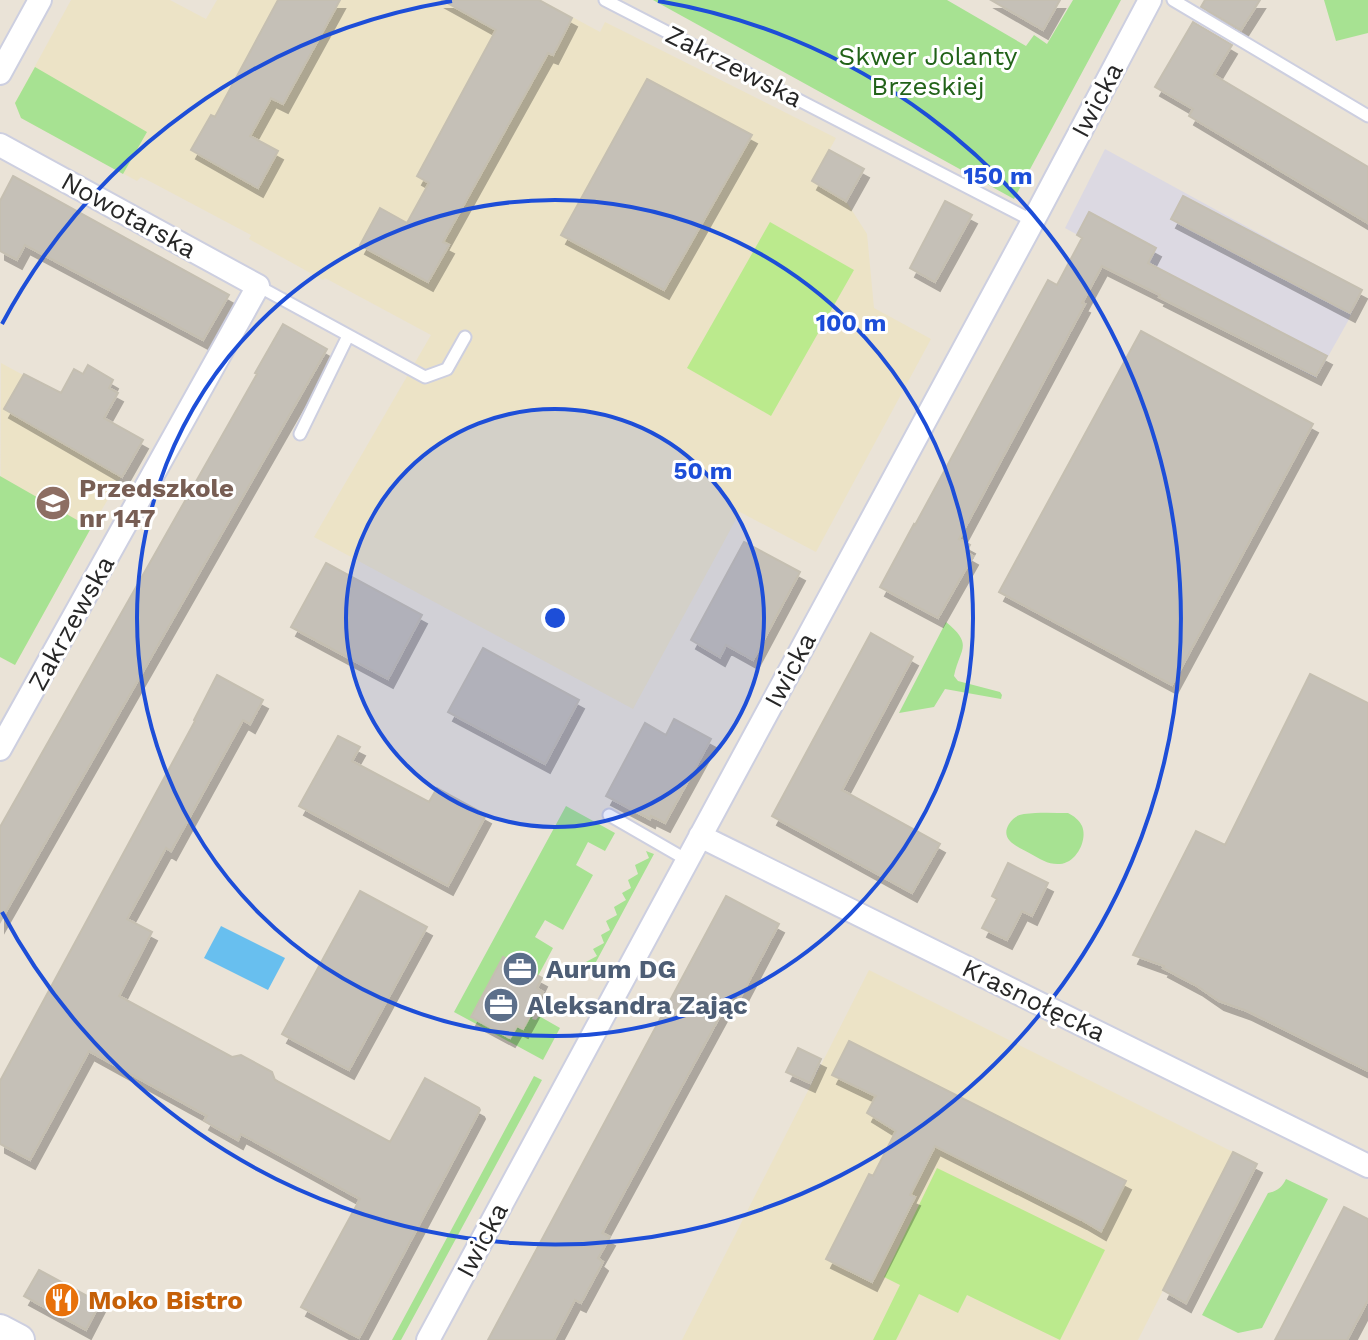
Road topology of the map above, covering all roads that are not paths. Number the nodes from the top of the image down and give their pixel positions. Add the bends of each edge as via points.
1 (40, 0) edge
2 (605, 0) edge
3 (1150, 0) edge
4 (1173, 0) edge
5 (0, 73) edge
6 (1368, 116) edge
7 (0, 145) edge
8 (1033, 221) junction
9 (258, 286) junction
10 (348, 336) junction
11 (465, 337) dead end
12 (300, 434) dead end
13 (0, 749) edge
14 (609, 815) dead end
15 (700, 836) junction
16 (687, 860) junction
17 (1368, 1166) edge
18 (0, 1330) edge
19 (19, 1340) edge
20 (428, 1340) edge

1 - 5 street
2 - 8 lane, Zakrzewska
3 - 8 street, Iwicka
4 - 6 lane
7 - 9 street, Nowotarska
8 - 15 street, Iwicka
9 - 10 lane
9 - 13 street, Zakrzewska
10 - 11 lane via 425,377 447,369
10 - 12 lane
14 - 16 lane
15 - 16 street, Iwicka
15 - 17 street, Krasnołęcka
16 - 20 street, Iwicka
18 - 19 street

